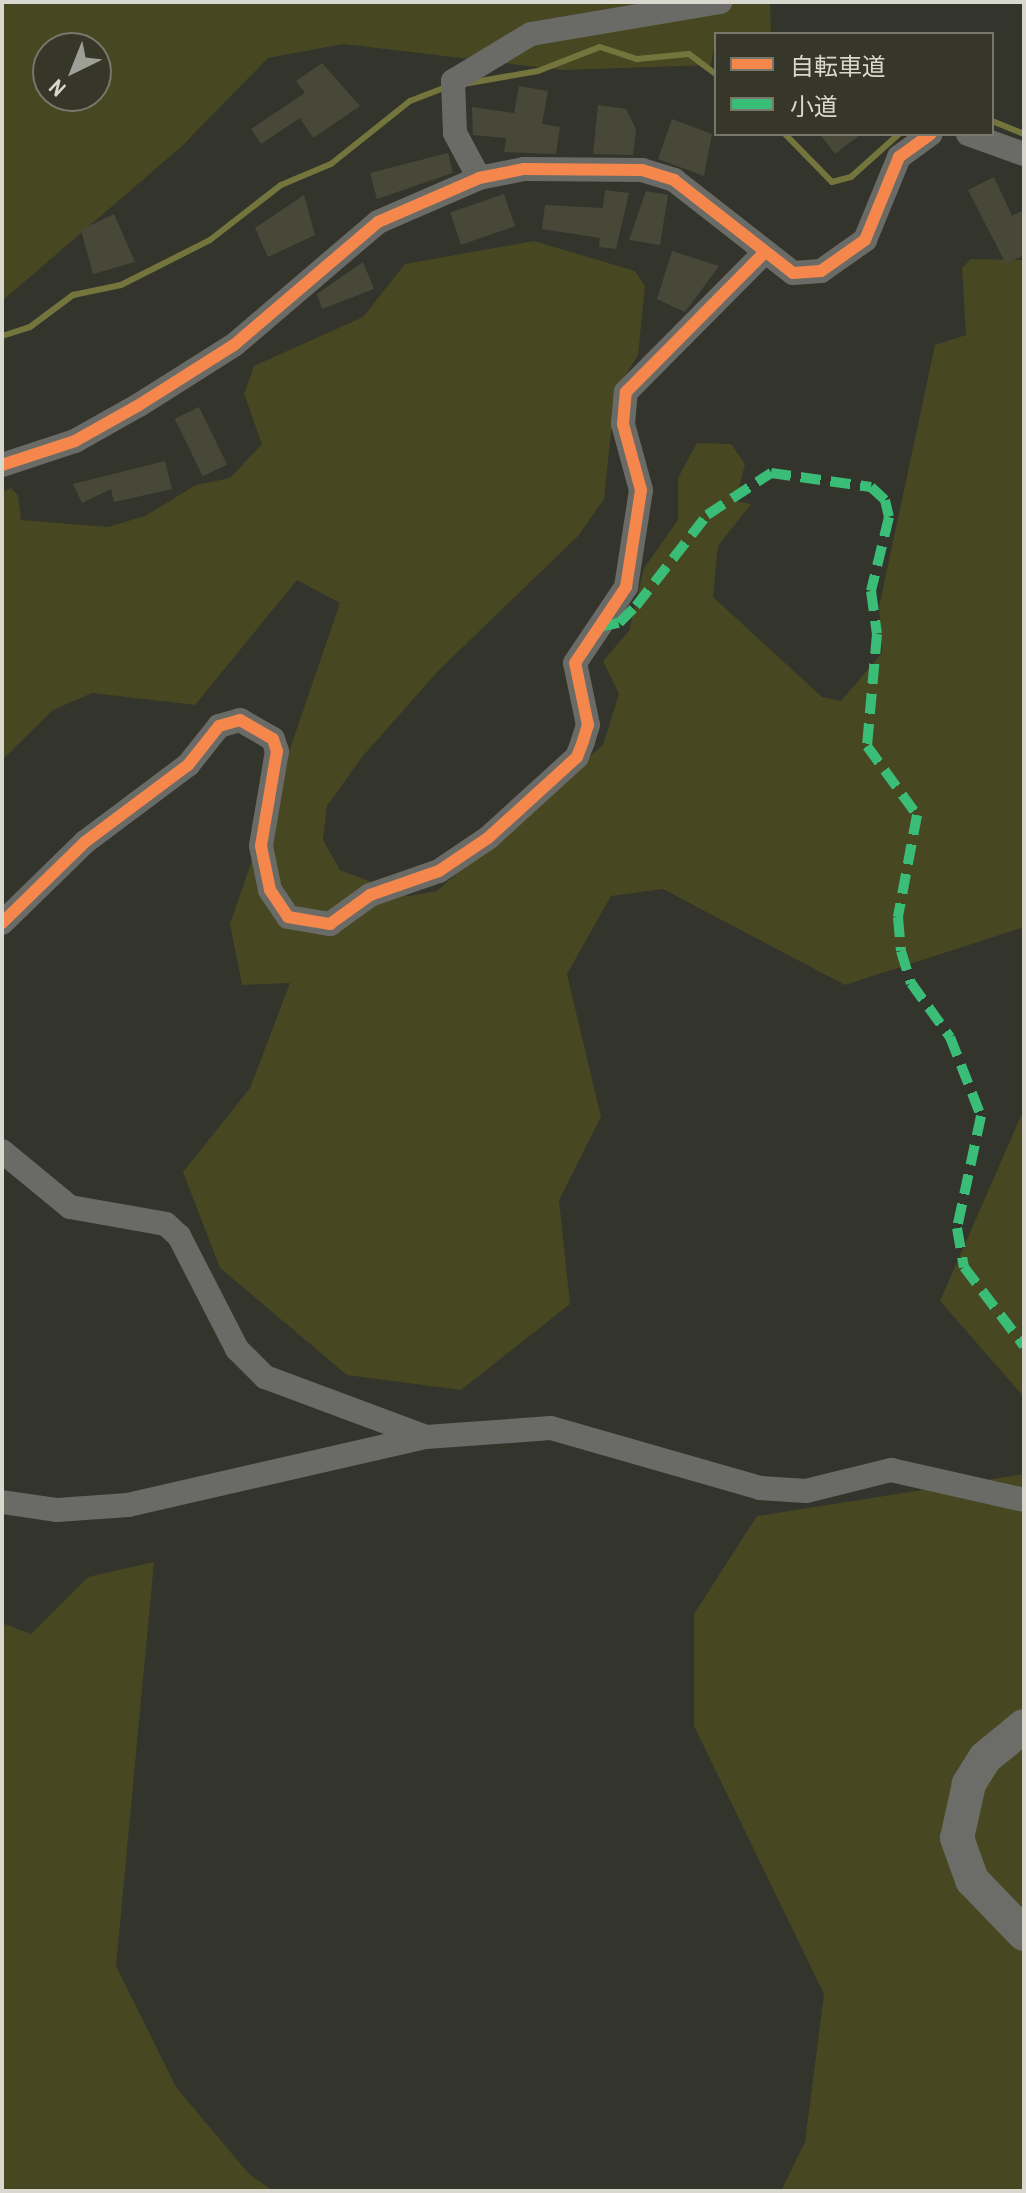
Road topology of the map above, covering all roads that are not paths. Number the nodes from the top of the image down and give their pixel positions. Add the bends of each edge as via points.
1 (720, 2) edge
2 (928, 136) edge
3 (974, 136) edge
4 (1024, 154) edge
5 (479, 178) junction
6 (762, 255) junction
7 (2, 465) edge
8 (2, 923) edge
9 (2, 1151) edge
10 (426, 1437) junction
11 (1024, 1500) edge
12 (2, 1502) edge
13 (1024, 1726) edge
14 (1024, 1934) edge

1 - 5 street via 531,34 454,89 455,133
2 - 6 street via 899,157 865,240 846,260 793,273
3 - 4 street
5 - 6 street via 524,169 642,170 700,198
5 - 7 street via 378,222 234,345 139,405 75,441
6 - 8 street via 626,392 623,424 641,490 626,587 575,663 588,725 577,757 488,838 439,871 370,895 330,924 288,917 270,890 261,846 277,751 273,739 240,720 219,726 188,765 85,842
9 - 10 street via 70,1207 166,1224 189,1252 237,1349 265,1377
10 - 11 street via 551,1428 760,1488 806,1491 891,1470
10 - 12 street via 128,1505 57,1510
13 - 14 street via 985,1758 969,1784 957,1838 972,1880

